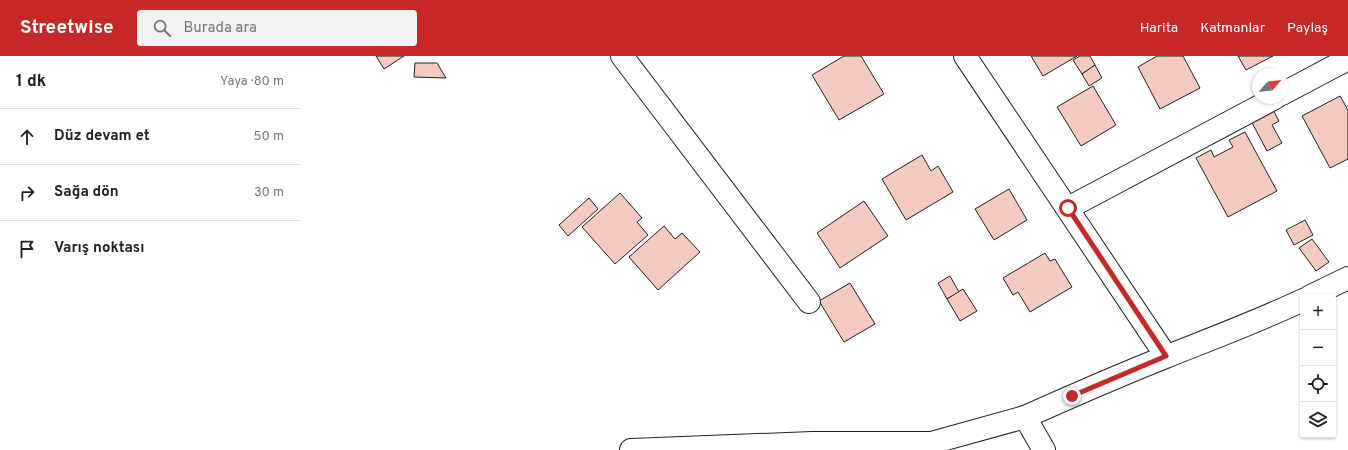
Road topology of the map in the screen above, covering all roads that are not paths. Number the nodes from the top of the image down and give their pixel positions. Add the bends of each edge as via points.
1 (622, 56) edge
2 (965, 56) edge
3 (1348, 59) edge
4 (1288, 91) edge
5 (1264, 104) edge
6 (1068, 208) junction
7 (1348, 278) edge
8 (1315, 294) edge
9 (809, 302) dead end
10 (1300, 302) edge
11 (1166, 356) junction
12 (1025, 417) junction
13 (631, 450) edge
14 (1044, 450) edge

1 - 9 street
2 - 6 street
3 - 4 street
5 - 6 street
6 - 11 street
7 - 8 street
10 - 11 street
11 - 12 street
12 - 13 street via 931,443 812,443
12 - 14 street

